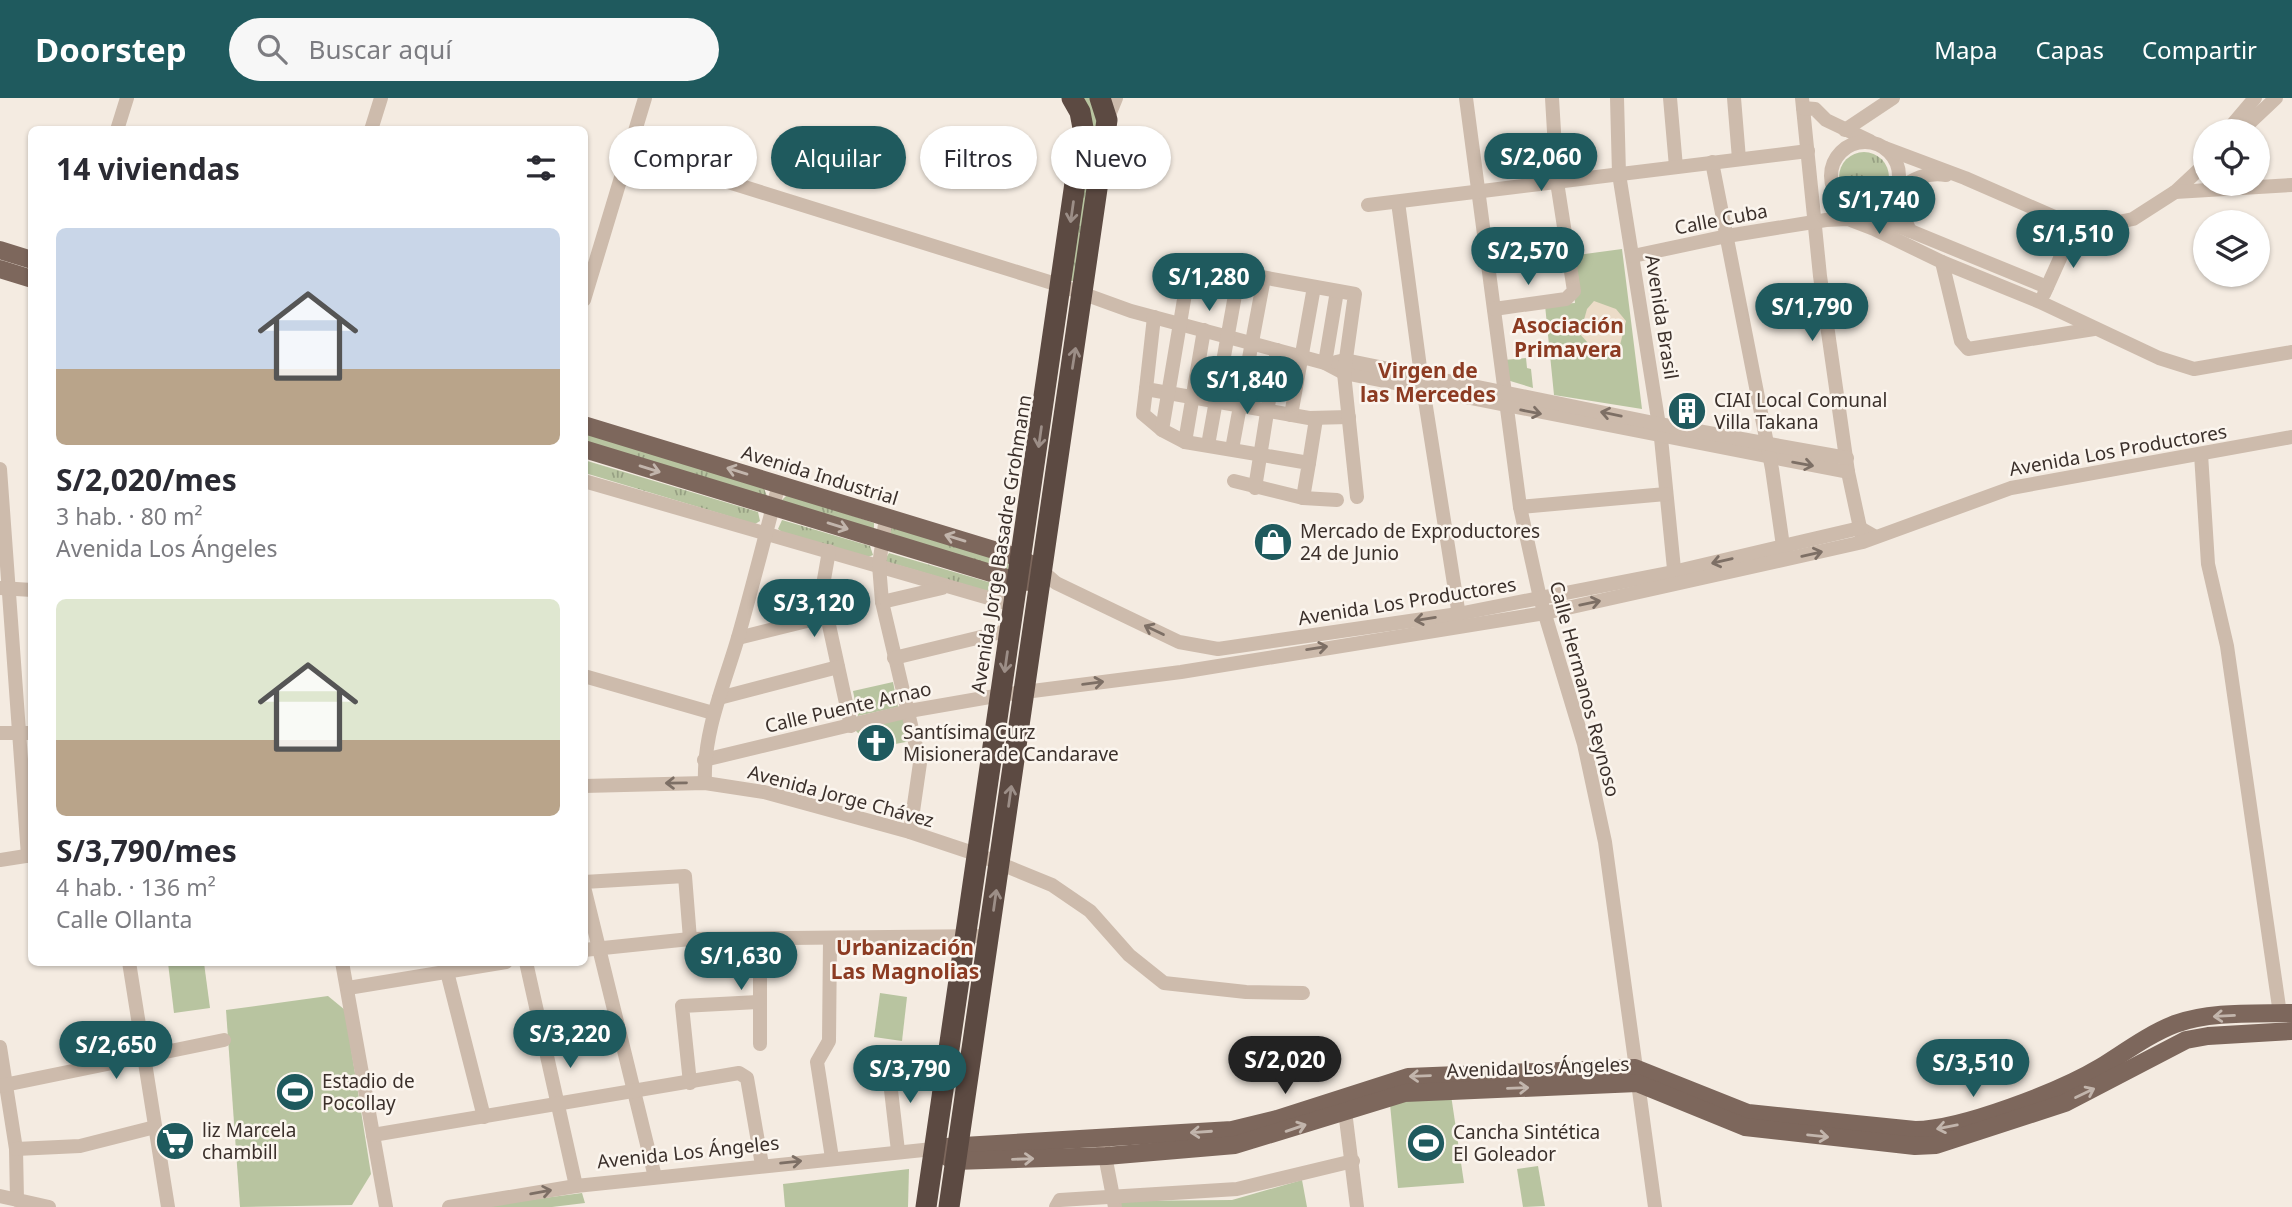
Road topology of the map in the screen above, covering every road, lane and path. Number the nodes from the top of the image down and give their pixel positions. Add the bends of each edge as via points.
1 (127, 98) edge
2 (381, 98) edge
3 (645, 98) edge
4 (1072, 98) edge
5 (1100, 98) edge
6 (1108, 98) edge
7 (1116, 98) edge
8 (1466, 98) edge
9 (1552, 98) edge
10 (1617, 98) edge
11 (1670, 98) edge
12 (1734, 98) edge
13 (1893, 98) edge
14 (2255, 98) edge
15 (2276, 98) edge
16 (1809, 103) edge
17 (2237, 119) edge
18 (2254, 119) edge
19 (1107, 120) junction
20 (1864, 120) junction
21 (118, 126) edge
22 (372, 126) edge
23 (637, 126) edge
24 (1845, 130) junction
25 (1859, 136) junction
26 (1880, 146) junction
27 (1809, 158) junction
28 (1739, 159) junction
29 (1712, 162) junction
30 (1834, 163) junction
31 (1676, 167) junction
32 (2193, 171) edge
33 (1619, 174) junction
34 (2193, 175) edge
35 (1965, 178) junction
36 (1557, 182) junction
37 (1822, 184) junction
38 (2292, 185) edge
39 (618, 189) edge
40 (751, 189) edge
41 (1476, 192) junction
42 (2175, 192) junction
43 (1895, 194) junction
44 (1839, 198) junction
45 (1398, 202) junction
46 (1368, 205) dead end
47 (1859, 210) junction
48 (1820, 213) junction
49 (2075, 225) junction
50 (1910, 231) junction
51 (1727, 236) junction
52 (0, 250) edge
53 (1633, 256) junction
54 (28, 259) edge
55 (1942, 262) junction
56 (0, 269) edge
57 (1239, 273) junction
58 (28, 278) edge
59 (1264, 278) junction
60 (1062, 286) junction
61 (2047, 286) junction
62 (588, 287) edge
63 (1314, 287) junction
64 (1345, 291) junction
65 (1084, 294) junction
66 (2040, 302) junction
67 (1494, 309) junction
68 (1154, 317) junction
69 (1179, 323) junction
70 (2094, 329) junction
71 (1203, 330) junction
72 (1228, 337) junction
73 (1254, 343) junction
74 (1277, 350) junction
75 (2292, 352) edge
76 (1301, 357) junction
77 (1325, 363) junction
78 (1345, 367) junction
79 (1422, 382) junction
80 (1146, 389) junction
81 (1503, 391) junction
82 (1166, 392) junction
83 (1191, 397) junction
84 (1216, 401) junction
85 (1240, 406) junction
86 (1506, 407) junction
87 (1266, 411) junction
88 (1291, 415) junction
89 (1349, 417) junction
90 (1316, 419) junction
91 (588, 426) edge
92 (1162, 430) junction
93 (1660, 431) junction
94 (2292, 437) edge
95 (1185, 442) junction
96 (1208, 445) junction
97 (1232, 449) junction
98 (588, 451) edge
99 (1769, 452) junction
100 (1259, 454) junction
101 (2201, 454) junction
102 (1309, 463) junction
103 (1847, 465) junction
104 (0, 469) edge
105 (1234, 481) dead end
106 (588, 482) edge
107 (779, 484) junction
108 (1255, 488) junction
109 (1042, 489) junction
110 (1666, 494) junction
111 (1357, 497) dead end
112 (1303, 498) junction
113 (1337, 500) dead end
114 (773, 506) junction
115 (1520, 507) junction
116 (886, 517) junction
117 (765, 533) junction
118 (1866, 535) junction
119 (881, 539) junction
120 (829, 551) junction
121 (1784, 553) junction
122 (1020, 558) junction
123 (878, 565) junction
124 (1040, 576) junction
125 (1674, 578) junction
126 (1017, 581) junction
127 (944, 587) junction
128 (4, 589) edge
129 (28, 590) edge
130 (1540, 598) junction
131 (882, 602) junction
132 (1013, 605) junction
133 (1545, 613) junction
134 (827, 616) junction
135 (1459, 621) junction
136 (1010, 630) junction
137 (738, 638) junction
138 (1179, 642) junction
139 (894, 658) junction
140 (838, 667) junction
141 (1181, 672) junction
142 (588, 678) edge
143 (1025, 692) junction
144 (1001, 695) junction
145 (719, 698) junction
146 (909, 711) junction
147 (713, 713) junction
148 (851, 726) junction
149 (0, 733) edge
150 (24, 733) edge
151 (704, 760) junction
152 (705, 783) junction
153 (588, 786) edge
154 (28, 815) edge
155 (909, 832) junction
156 (979, 855) junction
157 (28, 856) edge
158 (0, 860) edge
159 (1000, 863) junction
160 (588, 884) edge
161 (588, 900) edge
162 (990, 936) junction
163 (966, 938) junction
164 (690, 939) junction
165 (760, 940) junction
166 (830, 940) junction
167 (600, 947) junction
168 (588, 949) edge
169 (130, 966) edge
170 (343, 966) edge
171 (527, 966) edge
172 (446, 967) edge
173 (348, 988) junction
174 (1304, 993) dead end
175 (758, 1002) junction
176 (2277, 1018) edge
177 (2292, 1031) edge
178 (224, 1040) dead end
179 (760, 1044) dead end
180 (0, 1047) edge
181 (142, 1058) junction
182 (888, 1064) dead end
183 (1636, 1075) junction
184 (690, 1083) junction
185 (4, 1085) edge
186 (636, 1091) junction
187 (1381, 1091) junction
188 (559, 1104) junction
189 (1345, 1111) junction
190 (484, 1116) junction
191 (155, 1127) junction
192 (373, 1135) junction
193 (1104, 1148) junction
194 (16, 1149) junction
195 (933, 1149) junction
196 (898, 1151) junction
197 (956, 1154) junction
198 (832, 1158) junction
199 (1353, 1161) junction
200 (762, 1165) junction
201 (655, 1177) junction
202 (576, 1186) junction
203 (0, 1196) edge
204 (17, 1200) junction
205 (1114, 1202) edge
206 (48, 1207) edge
207 (168, 1207) edge
208 (386, 1207) edge
209 (449, 1207) edge
210 (926, 1207) edge
211 (949, 1207) edge
212 (1056, 1207) edge
213 (1357, 1207) edge
214 (1655, 1207) edge

1 - 21 street
2 - 22 street
3 - 23 street
4 -> 60 highway, Avenida Jorge Basadre Grohmann via 1083,128
5 - 19 highway, Avenida Jorge Basadre Grohmann
6 - 19 street
7 - 19 street
8 - 41 street, Calle Hermanos Reynoso
9 - 36 street
10 - 33 street, Avenida Brasil
11 - 31 street
12 - 28 street
13 - 20 street
14 - 17 street
15 - 18 street
16 - 24 street
16 - 27 street
19 - 65 highway, Avenida Jorge Basadre Grohmann
20 - 24 street
20 - 25 street
24 - 25 street
25 - 26 street
26 - 30 street via 1855,143
26 - 35 street
26 - 43 street via 1897,163
27 - 28 street
27 - 37 street
27 - 48 street
28 - 29 street
29 - 31 street
29 - 51 street
30 - 37 street
30 - 44 street via 1831,180
31 - 33 street
32 - 42 street
33 - 36 street
33 - 53 street, Avenida Brasil
34 - 42 street
35 - 43 street via 1934,173 1912,179
35 - 49 street
36 - 41 street
36 - 67 street via 1574,285 1566,299
37 - 44 street
37 - 48 street
38 - 42 street
39 - 62 street
40 - 60 street
41 - 45 street
41 - 67 street, Calle Hermanos Reynoso
42 - 49 street via 2123,223
43 - 47 street via 1879,208
43 - 50 street
44 - 47 street
44 - 48 street via 1830,200
45 - 46 street
45 - 79 street
47 - 50 street
48 - 51 street, Calle Cuba
48 - 55 street via 1874,229
48 - 103 street via 1820,276
49 - 61 street
50 - 61 street
51 - 53 street, Calle Cuba
51 - 99 street
52 - 54 main road
53 - 93 street, Avenida Brasil
55 - 66 street
55 - 70 street via 1961,341 1968,349
56 - 58 main road
57 - 59 street
57 - 69 street via 1190,264
57 - 72 street
59 - 63 street
59 - 73 street
60 - 65 street
60 -> 109 highway, Avenida Jorge Basadre Grohmann
61 - 66 street
63 - 64 street
63 - 76 street
64 - 77 street
64 - 78 street via 1356,300
65 - 68 street
109 -> 65 highway, Avenida Jorge Basadre Grohmann
66 - 70 street
67 - 81 street, Calle Hermanos Reynoso
68 - 69 street
68 - 80 street
69 - 71 street
69 - 82 street
70 - 75 street via 2194,369
71 - 72 street
71 - 83 street
72 - 73 street
72 - 84 street
73 - 74 street
73 - 85 street
74 - 76 street
74 - 87 street
76 - 77 street
76 - 88 street
77 - 78 street
78 - 79 street
78 - 89 street
79 - 81 street
79 - 86 street
79 - 135 street
80 - 82 street
80 - 92 street via 1143,414
81 - 86 street, Calle Hermanos Reynoso
93 -> 81 street
82 - 83 street
82 - 92 street
83 - 84 street
83 - 95 street
84 - 85 street
84 - 96 street
85 - 87 street
85 - 97 street
86 -> 93 street
86 - 115 street, Calle Hermanos Reynoso
87 - 88 street
87 - 100 street
88 - 90 street
89 - 90 street
89 - 111 street
90 - 102 street
107 -> 91 main road, Avenida Industrial
92 - 95 street
93 - 99 street
93 - 110 street, Avenida Brasil
94 - 101 street, Avenida Los Productores
95 - 96 street
96 - 97 street
97 - 100 street
98 -> 114 main road
99 - 103 street
99 - 121 street
100 - 102 street
100 - 108 street
101 - 118 street, Avenida Los Productores via 2011,488
101 - 176 street via 2208,565 2227,646
102 - 112 street
103 - 118 street
104 - 128 street
105 - 108 street
106 - 117 street
107 - 114 street
107 - 116 main road, Avenida Industrial
108 - 112 street
109 - 122 highway, Avenida Jorge Basadre Grohmann
109 - 124 highway, Avenida Jorge Basadre Grohmann
110 - 115 street
110 - 125 street, Avenida Brasil
112 - 113 street
114 - 117 street
114 -> 119 main road
115 - 130 street, Calle Hermanos Reynoso
116 - 119 street
122 -> 116 main road, Avenida Industrial
117 - 120 street
117 - 137 street
118 - 121 street, Avenida Los Productores
119 - 123 street
119 - 126 main road
120 - 123 street
120 - 134 street via 823,585
121 - 125 street, Avenida Los Productores
122 - 124 main road, Avenida Industrial
122 - 126 highway, Avenida Jorge Basadre Grohmann
123 - 127 street
123 - 131 street
124 - 126 main road
138 -> 124 street, Avenida Los Productores
124 - 143 highway, Avenida Jorge Basadre Grohmann
125 - 130 street, Avenida Los Productores
133 -> 125 street, Avenida Los Productores
126 - 132 highway, Avenida Jorge Basadre Grohmann
127 - 131 street
127 - 132 street
128 - 129 street
128 - 150 street
130 - 133 street, Calle Hermanos Reynoso
130 - 135 street, Avenida Los Productores
131 - 139 street
132 - 136 highway, Avenida Jorge Basadre Grohmann
133 - 135 street, Avenida Los Productores
133 - 183 street, Calle Hermanos Reynoso via 1584,744 1605,842
134 - 137 street
134 - 140 street
135 -> 138 street, Avenida Los Productores via 1236,648 1197,648
141 -> 135 street, Avenida Los Productores
136 - 139 street
136 -> 144 highway, Avenida Jorge Basadre Grohmann
137 - 145 street
138 - 141 street via 1185,662
139 - 146 street
140 - 145 street
140 - 148 street
143 -> 141 street, Avenida Los Productores
142 - 147 street
143 - 144 street, Calle Puente Arnao
159 -> 143 highway, Avenida Jorge Basadre Grohmann
144 - 146 street, Calle Puente Arnao
144 - 156 highway, Avenida Jorge Basadre Grohmann
145 - 147 street
146 - 148 street, Calle Puente Arnao
146 - 155 street via 920,763
147 - 151 street
148 - 151 street, Calle Puente Arnao
149 - 150 street
150 - 154 street
151 - 152 street
152 -> 153 street, Avenida Jorge Chávez
152 - 155 street, Avenida Jorge Chávez via 764,792
155 - 156 street, Avenida Jorge Chávez
156 - 159 street, Avenida Jorge Chávez
156 - 163 highway, Avenida Jorge Basadre Grohmann
157 - 158 street
162 -> 159 highway, Avenida Jorge Basadre Grohmann
159 - 174 street, Avenida Jorge Chávez via 1052,885 1090,911 1129,955 1164,983
160 - 164 street via 685,876
161 - 167 street
162 - 163 street
162 - 197 highway, Avenida Jorge Basadre Grohmann
163 - 166 street
163 - 195 highway, Avenida Jorge Basadre Grohmann
164 - 165 street
164 - 167 street
165 - 166 street
165 - 175 street
166 - 198 street via 829,1041 817,1062
167 - 168 street
167 - 186 street
169 - 181 street
170 - 173 street
171 - 188 street
172 - 173 street
172 - 190 street
173 - 192 street
175 - 179 street
175 - 184 street via 682,1006
176 - 177 main road, Avenida Los Ángeles
176 - 183 main road, Avenida Los Ángeles via 2175,1044 2065,1103 1948,1143 1915,1146 1777,1124 1734,1124
178 - 181 street
180 - 185 street
181 - 185 street
181 - 191 street
182 - 196 street
183 - 187 main road, Avenida Los Ángeles
183 - 214 street, Calle Hermanos Reynoso
184 - 186 street
184 - 200 street via 745,1074
185 - 194 street
186 - 188 street
186 - 201 street
187 - 189 main road, Avenida Los Ángeles
187 -> 193 main road, Avenida Los Ángeles via 1232,1130
188 - 190 street
188 - 202 street
193 -> 189 main road, Avenida Los Ángeles via 1235,1145
189 - 199 street
190 - 192 street
191 - 194 street via 80,1146
191 - 207 street
192 - 208 street
193 - 197 main road, Avenida Los Ángeles
193 - 205 street
194 - 204 street
195 - 196 street, Avenida Los Ángeles
195 - 197 main road, Avenida Los Ángeles
195 - 210 highway, Avenida Jorge Basadre Grohmann
196 - 198 street, Avenida Los Ángeles
197 - 211 highway, Avenida Jorge Basadre Grohmann
200 -> 198 street, Avenida Los Ángeles
199 - 205 street via 1237,1189
199 - 213 street
200 - 201 street, Avenida Los Ángeles
201 - 202 street, Avenida Los Ángeles
209 -> 202 street, Avenida Los Ángeles
203 - 204 street
204 - 206 street
205 - 212 street via 1060,1200

